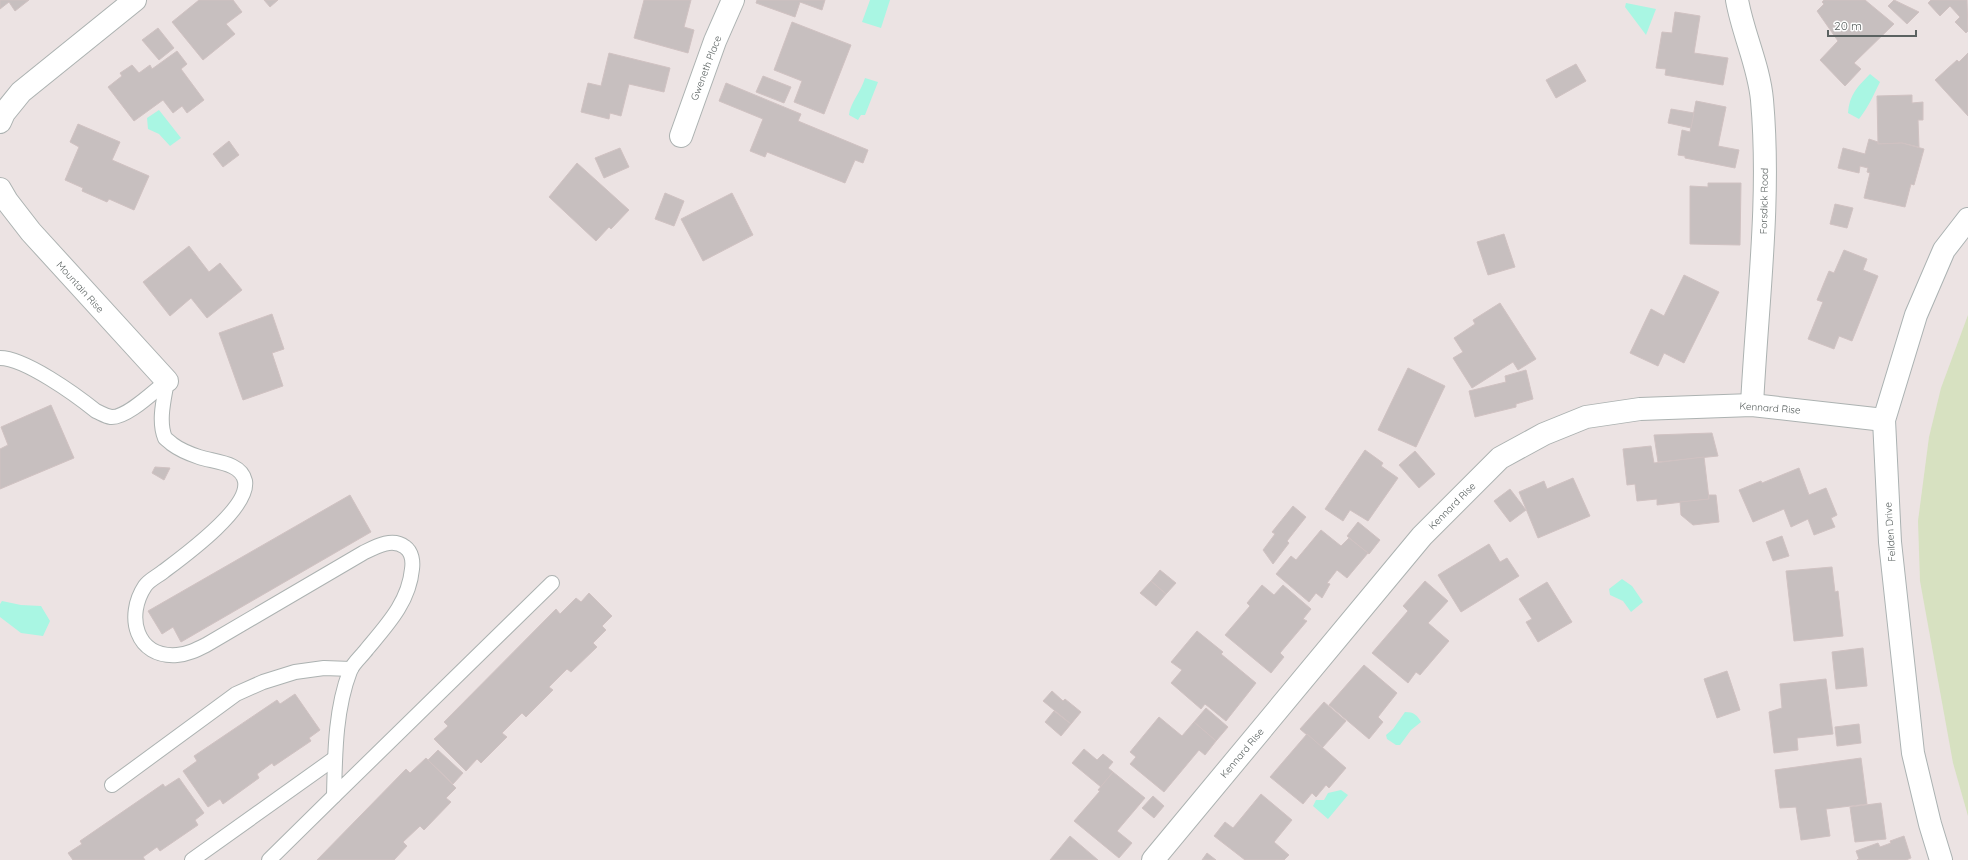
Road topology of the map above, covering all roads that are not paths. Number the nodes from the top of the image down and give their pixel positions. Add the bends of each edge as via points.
1 (135, 0) edge
2 (733, 0) edge
3 (1737, 0) edge
4 (0, 122) edge
5 (681, 136) dead end
6 (2, 198) edge
7 (1968, 219) edge
8 (0, 358) edge
9 (167, 381) junction
10 (1752, 405) junction
11 (1884, 420) junction
12 (552, 583) dead end
13 (351, 669) junction
14 (335, 758) junction
15 (112, 785) dead end
16 (334, 796) junction
17 (192, 860) edge
18 (269, 860) edge
19 (1153, 860) edge
20 (1942, 860) edge

1 - 4 street via 21,92
2 - 5 street, Gweneth Place via 715,41
3 - 10 street, Forsdick Road via 1762,98 1765,154 1764,241
6 - 9 street, Mountain Rise
7 - 11 street, Feilden Drive via 1944,250 1916,315
8 - 9 lane via 48,377 96,411 111,417 134,407
9 - 13 lane via 162,423 166,439 179,449 241,472 245,481 244,493 214,531 146,585 139,599 135,620 137,632 144,644 156,652 189,653 298,593 363,553 388,543 398,543 406,547 413,563 405,595 394,617
10 - 11 street, Kennard Rise
10 - 19 street, Kennard Rise via 1640,409 1586,417 1544,434 1500,458 1422,536
11 - 20 street, Feilden Drive via 1890,542 1913,753 1930,824
12 - 16 lane
13 - 14 lane via 342,699
13 - 15 lane via 324,668 295,672 243,691
14 - 16 lane
14 - 17 lane
16 - 18 lane

